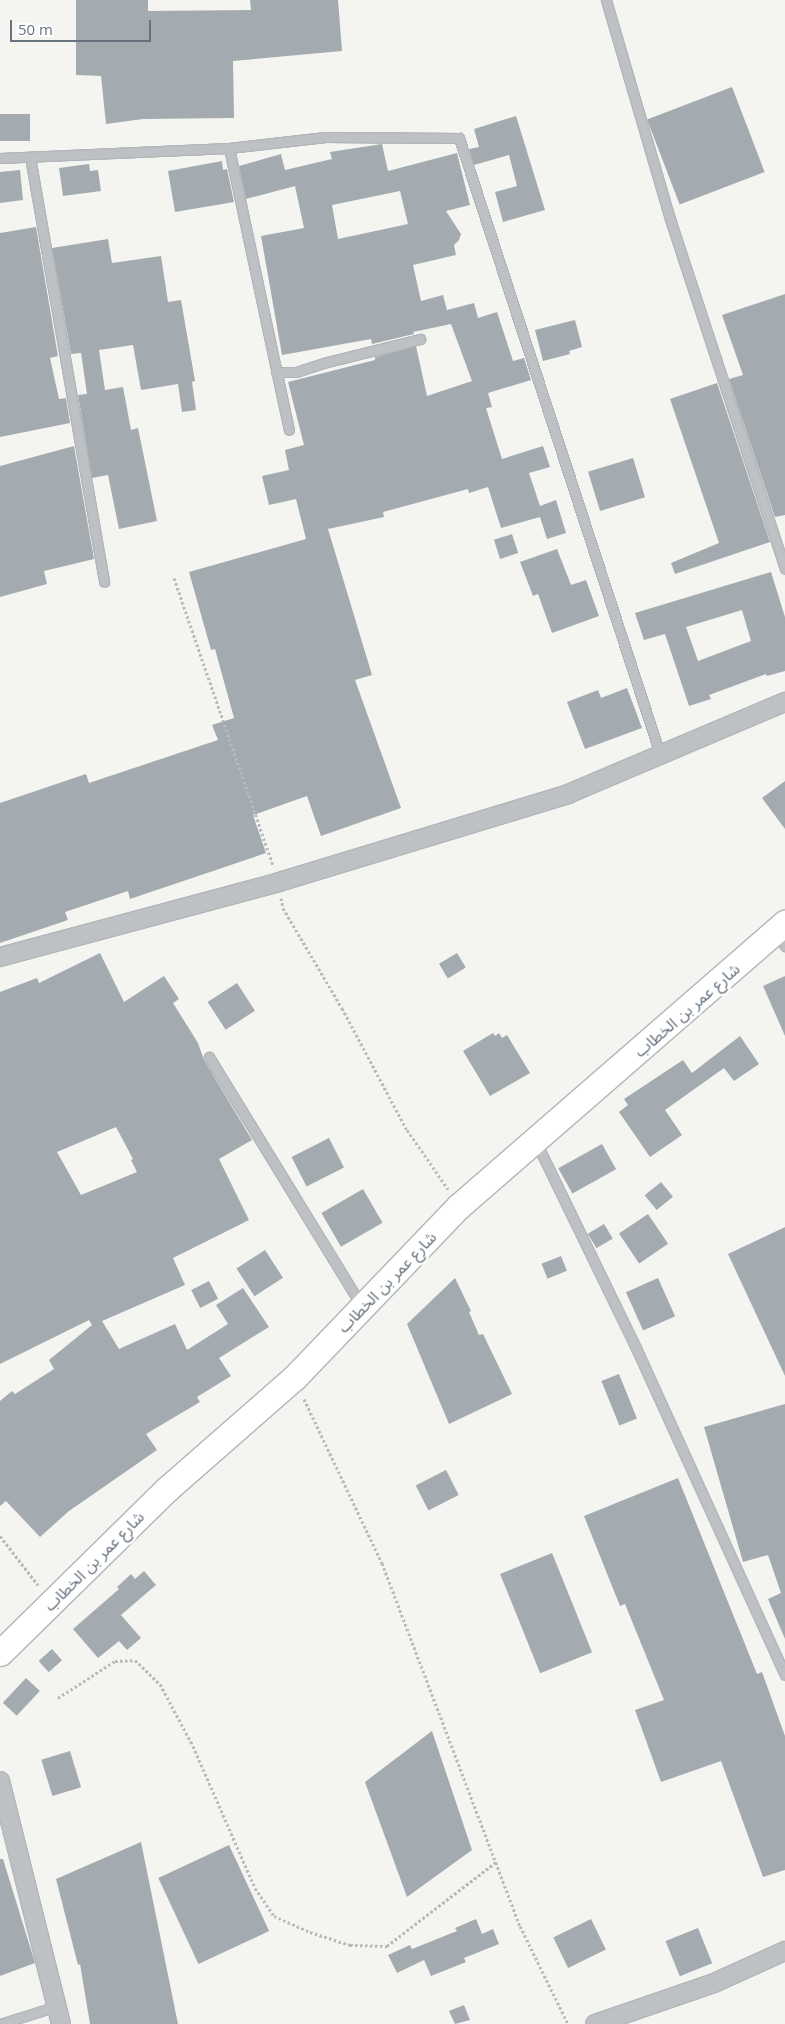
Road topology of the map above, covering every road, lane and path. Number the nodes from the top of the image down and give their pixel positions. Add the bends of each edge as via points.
1 (606, 0) edge
2 (229, 148) junction
3 (30, 157) junction
4 (0, 158) edge
5 (420, 339) dead end
6 (276, 372) junction
7 (289, 430) dead end
8 (785, 569) edge
9 (174, 578) dead end
10 (104, 582) dead end
11 (785, 702) edge
12 (660, 754) junction
13 (279, 882) junction
14 (782, 934) edge
15 (0, 957) edge
16 (209, 1057) dead end
17 (536, 1142) junction
18 (459, 1206) junction
19 (362, 1307) junction
20 (294, 1378) junction
21 (0, 1536) edge
22 (53, 1603) junction
23 (0, 1653) edge
24 (785, 1675) edge
25 (58, 1698) dead end
26 (0, 1780) edge
27 (496, 1862) junction
28 (785, 1951) edge
29 (57, 2006) junction
30 (0, 2024) edge
31 (61, 2024) edge
32 (568, 2024) edge
33 (595, 2024) edge

1 - 8 lane via 670,219
2 - 3 lane
2 - 6 lane
2 - 12 lane via 325,137 459,138
3 - 4 lane
3 - 10 lane
5 - 6 lane via 296,372
6 - 7 lane
9 - 13 path
11 - 12 street
12 - 13 street via 568,794
13 - 15 street
13 - 18 path via 283,908 342,1008 407,1130
14 - 17 main road, شارع عمر بن الخطاب
16 - 19 lane
17 - 18 main road, شارع عمر بن الخطاب
17 - 24 lane via 636,1348
18 - 19 main road, شارع عمر بن الخطاب
19 - 20 main road, شارع عمر بن الخطاب
20 - 22 main road, شارع عمر بن الخطاب via 167,1489
20 - 27 path via 382,1563
21 - 22 path
22 - 23 main road, شارع عمر بن الخطاب
25 - 27 path via 114,1661 135,1660 160,1684 193,1746 255,1888 274,1916 310,1932 350,1945 387,1946
26 - 29 street
27 - 32 path via 520,1926
28 - 33 street via 714,1983
29 - 30 lane
29 - 31 street

